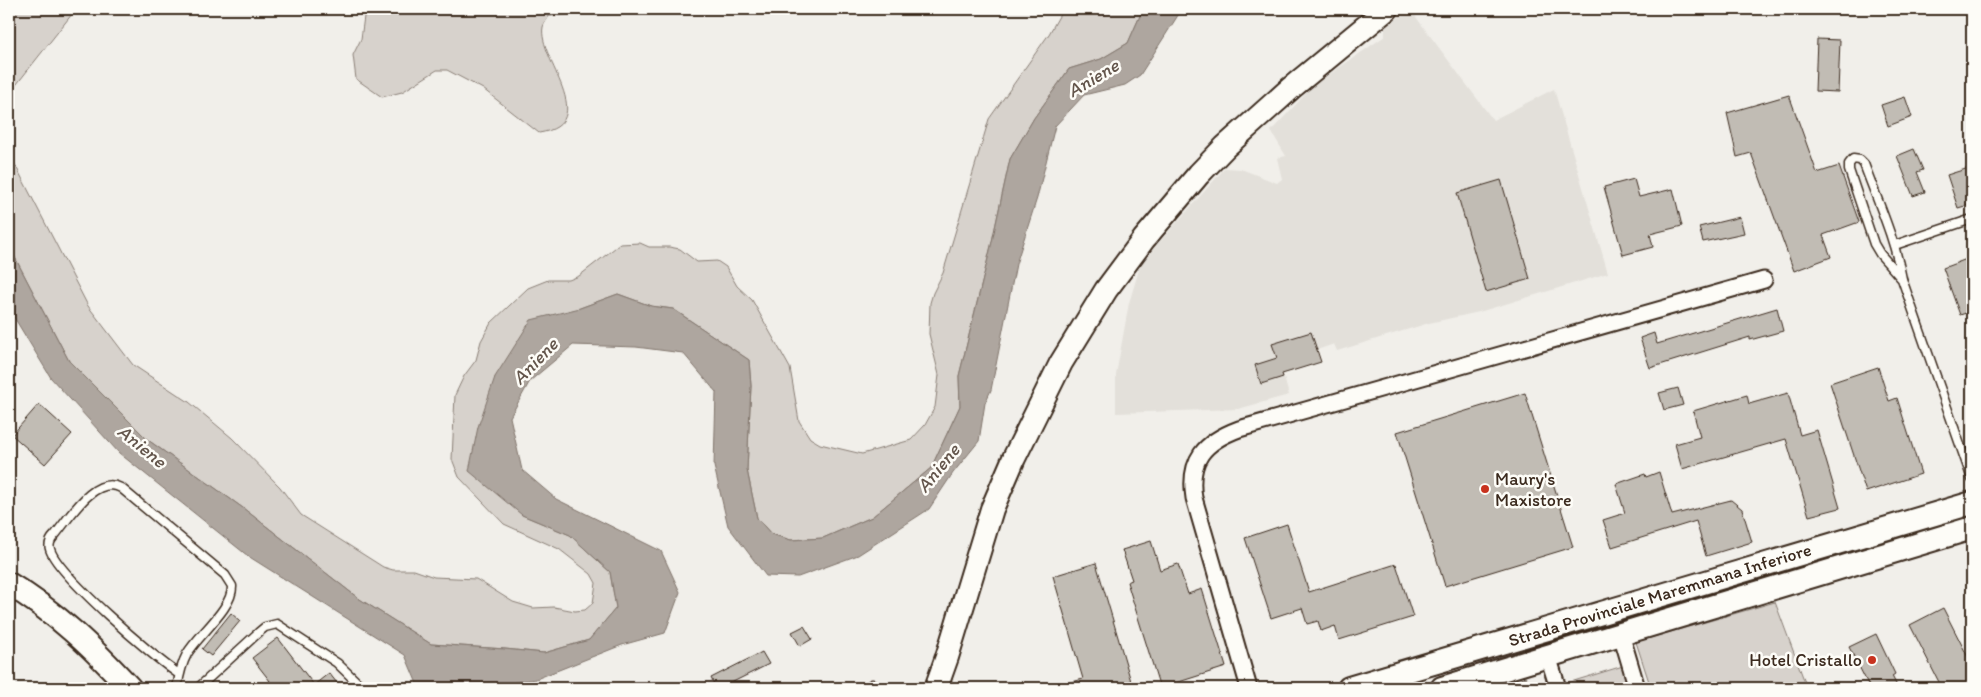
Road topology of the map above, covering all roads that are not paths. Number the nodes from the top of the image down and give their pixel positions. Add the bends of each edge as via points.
1 (1387, 9) edge
2 (1972, 219) edge
3 (1895, 245) junction
4 (1902, 279) junction
5 (1764, 280) dead end
6 (1972, 480) edge
7 (1972, 503) edge
8 (1972, 528) edge
9 (9, 584) edge
10 (1620, 634) junction
11 (1548, 656) junction
12 (947, 657) junction
13 (179, 674) junction
14 (130, 688) edge
15 (177, 688) edge
16 (198, 688) edge
17 (363, 688) edge
18 (936, 688) edge
19 (945, 688) edge
20 (1249, 688) edge
21 (1349, 688) edge
22 (1442, 688) edge
23 (1558, 688) edge
24 (1637, 688) edge

1 - 12 main road via 1252,121 1199,174 1106,290 1061,363 1014,458 992,509
2 - 3 lane
3 - 4 lane
3 - 4 lane via 1864,164 1853,159 1849,170 1870,236 1878,251
4 - 6 lane
5 - 20 street via 1239,430 1211,443 1196,463 1194,498
7 - 21 main road, Strada Provinciale Maremmana Inferiore
8 - 10 main road, Strada Provinciale Maremmana Inferiore
9 - 14 main road via 76,632
10 - 11 main road, Strada Provinciale Maremmana Inferiore
10 - 24 street
11 - 22 main road, Strada Provinciale Maremmana Inferiore
11 - 23 street
12 - 18 main road
12 - 19 main road
13 - 13 lane via 147,650 66,574 53,557 49,544 55,535 90,494 102,486 110,484 121,488 225,574 232,586 228,601 190,649
13 - 15 lane
16 - 17 lane via 265,627 277,624 337,663

